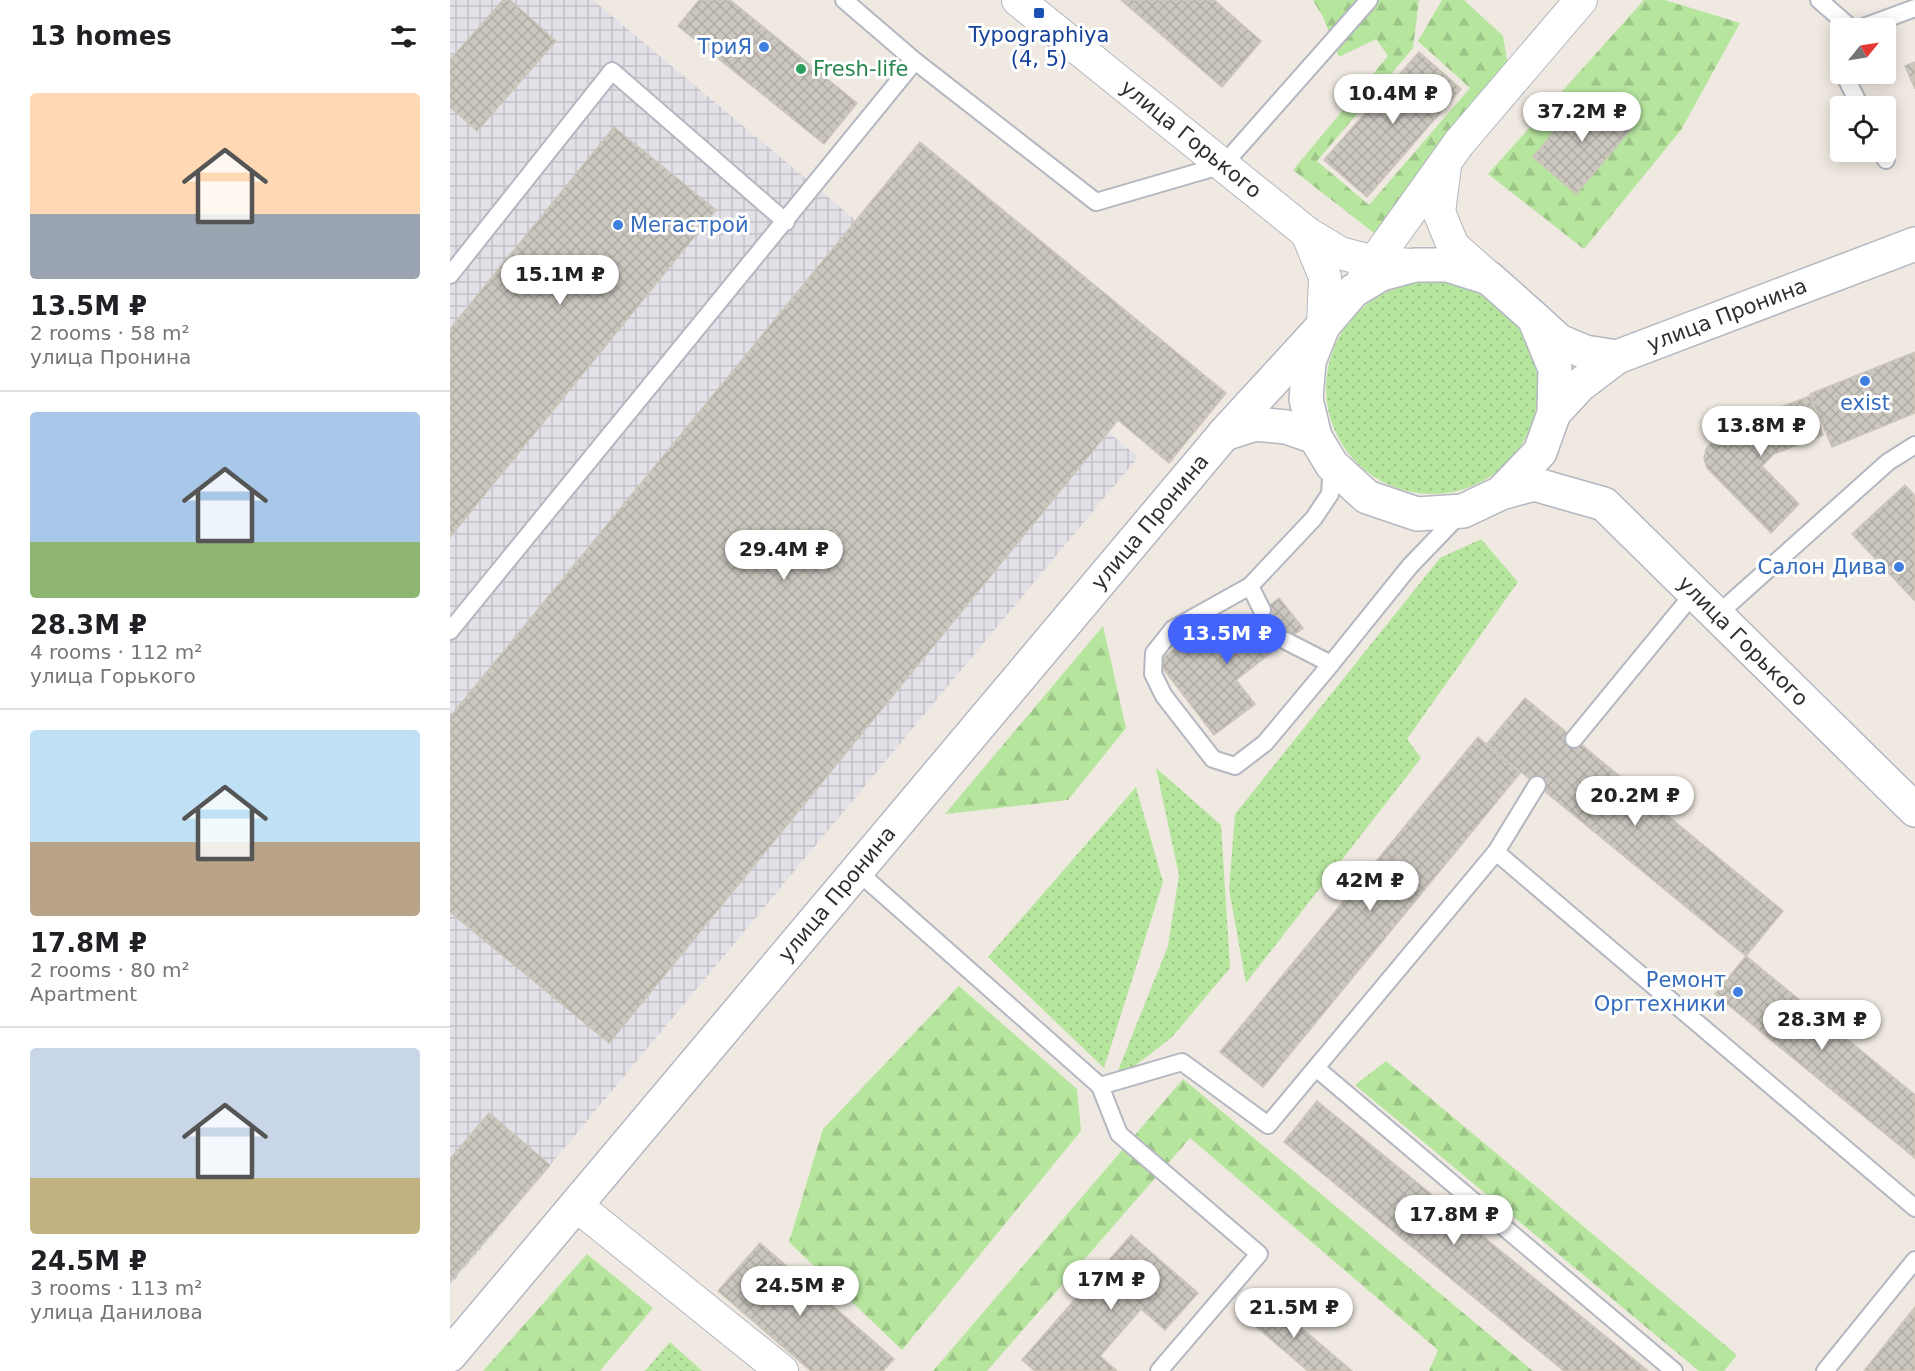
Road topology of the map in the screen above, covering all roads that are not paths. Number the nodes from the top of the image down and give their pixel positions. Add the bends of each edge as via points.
1 (844, 0) edge
2 (1018, 0) edge
3 (1369, 0) edge
4 (1581, 0) edge
5 (1819, 0) edge
6 (1915, 8) edge
7 (1840, 18) edge
8 (1888, 18) edge
9 (915, 61) junction
10 (1445, 162) junction
11 (1223, 165) junction
12 (786, 222) junction
13 (1307, 233) junction
14 (1915, 244) edge
15 (1374, 262) junction
16 (1415, 265) junction
17 (450, 275) edge
18 (1489, 278) junction
19 (1353, 291) junction
20 (1534, 318) junction
21 (1323, 326) junction
22 (1617, 357) junction
23 (1554, 413) junction
24 (1224, 434) junction
25 (1315, 436) junction
26 (1915, 445) edge
27 (1540, 452) junction
28 (1332, 465) junction
29 (1559, 490) junction
30 (1501, 493) junction
31 (1463, 511) junction
32 (1250, 586) junction
33 (1694, 592) junction
34 (1262, 610) dead end
35 (1717, 615) junction
36 (450, 632) edge
37 (1286, 641) dead end
38 (1331, 664) junction
39 (1574, 739) dead end
40 (1536, 785) dead end
41 (1915, 810) edge
42 (1496, 852) junction
43 (857, 871) junction
44 (1316, 1068) junction
45 (1100, 1086) junction
46 (576, 1205) junction
47 (1915, 1208) edge
48 (1915, 1260) edge
49 (450, 1355) edge
50 (782, 1371) edge
51 (1159, 1371) edge
52 (1674, 1371) edge
53 (1825, 1371) edge

1 - 9 lane
2 - 11 street, улица Горького
3 - 11 lane
4 - 10 street, улица Пронина
5 - 7 lane
6 - 8 lane
9 - 11 lane via 1096,202
9 - 12 lane
10 - 15 street, улица Пронина
10 - 18 street via 1439,212 1453,246
11 - 13 street, улица Горького
12 - 17 lane via 612,70
12 - 36 lane
13 - 15 street, улица Горького via 1340,253
13 - 21 street via 1325,277
14 - 22 main road, улица Пронина
15 - 16 street, улица Горького
15 - 19 street, улица Пронина
16 - 18 main road, улица Пронина via 1448,265
16 - 19 main road, улица Пронина via 1381,274
18 - 20 main road, улица Пронина
19 - 21 main road, улица Пронина
20 - 22 main road via 1559,341 1585,352
20 - 23 main road, улица Пронина via 1555,369
21 - 24 main road, улица Пронина
21 - 25 main road, улица Пронина via 1309,361 1306,399
22 - 23 main road, улица Пронина via 1580,385
23 - 27 main road, улица Пронина
24 - 25 main road via 1255,424 1286,427
24 - 43 main road, улица Пронина
25 - 28 main road, улица Пронина
26 - 35 lane via 1888,462
27 - 29 main road via 1546,473
27 - 30 main road, улица Пронина
28 - 31 main road, улица Пронина via 1367,497 1417,514
28 - 32 lane via 1330,494 1320,510
29 - 30 main road, улица Горького via 1534,484
29 - 33 main road, улица Горького via 1604,504
30 - 31 main road, улица Пронина
31 - 38 lane via 1410,566
32 - 34 lane
32 - 38 lane via 1173,630 1154,653 1153,674 1164,696 1214,759 1235,766 1264,743
33 - 35 main road, улица Горького
33 - 39 lane
35 - 41 main road, улица Горького
37 - 38 lane
40 - 42 lane
42 - 44 lane
42 - 47 lane
43 - 45 lane
43 - 46 main road, улица Пронина
44 - 45 lane via 1268,1125 1182,1062
44 - 52 lane
45 - 51 lane via 1119,1134 1258,1254
46 - 49 main road, улица Пронина
46 - 50 street
48 - 53 lane

